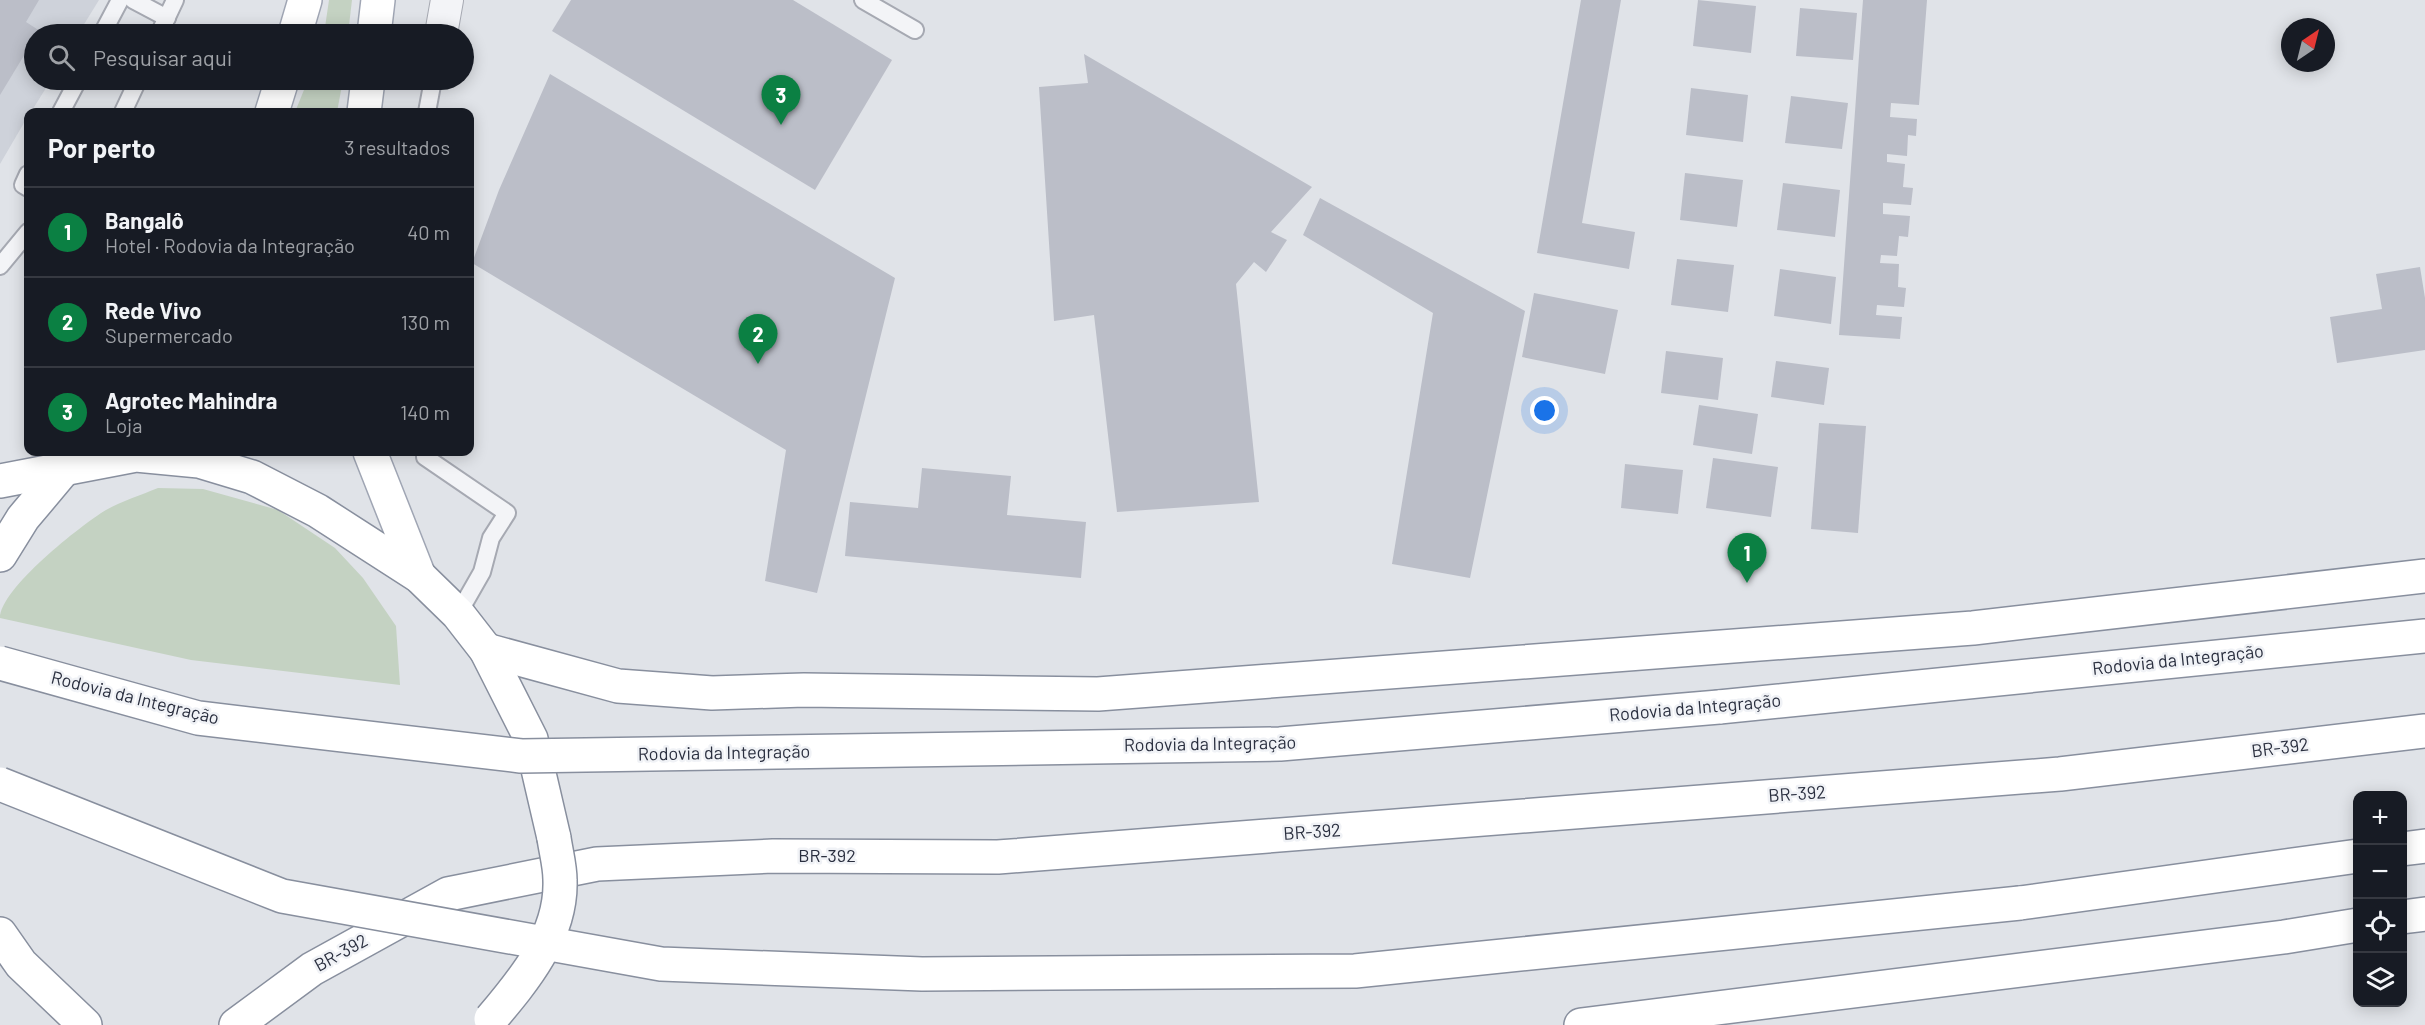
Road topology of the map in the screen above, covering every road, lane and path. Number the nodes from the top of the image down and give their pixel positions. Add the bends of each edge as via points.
1 (120, 0) edge
2 (133, 0) edge
3 (175, 0) edge
4 (305, 0) edge
5 (378, 0) edge
6 (447, 0) edge
7 (863, 0) edge
8 (167, 18) junction
9 (107, 24) edge
10 (164, 24) edge
11 (298, 24) edge
12 (375, 24) edge
13 (443, 24) edge
14 (915, 30) dead end
15 (73, 90) edge
16 (133, 90) edge
17 (279, 90) edge
18 (367, 90) edge
19 (431, 90) edge
20 (63, 108) edge
21 (125, 108) edge
22 (273, 108) edge
23 (364, 108) edge
24 (428, 108) edge
25 (24, 236) edge
26 (0, 266) edge
27 (123, 456) edge
28 (146, 456) edge
29 (372, 456) edge
30 (425, 456) edge
31 (70, 460) edge
32 (0, 481) edge
33 (0, 555) edge
34 (419, 576) junction
35 (2425, 576) edge
36 (458, 614) junction
37 (2425, 636) edge
38 (486, 650) junction
39 (0, 663) edge
40 (2425, 731) edge
41 (0, 784) edge
42 (2425, 846) edge
43 (2407, 848) edge
44 (2353, 857) edge
45 (2425, 914) edge
46 (2407, 916) edge
47 (2353, 926) edge
48 (0, 934) edge
49 (1685, 1018) edge
50 (487, 1022) edge
51 (85, 1025) edge
52 (236, 1025) edge
53 (1581, 1025) edge

1 - 9 lane
2 - 8 lane
3 - 8 lane
4 - 11 main road
5 - 12 main road
6 - 13 street
7 - 14 lane
8 - 10 lane
15 - 20 lane
16 - 21 lane
17 - 22 main road
18 - 23 main road
19 - 24 lane
25 - 26 lane
27 - 31 main road
28 - 34 main road via 199,461 252,477 318,511
29 - 34 main road
30 - 36 lane via 507,513 491,538 482,572
31 - 32 main road
31 - 33 main road via 23,518
34 - 36 main road
35 - 38 main road via 1973,628 1098,694 804,690 712,693 618,686
36 - 38 main road
37 - 39 main road, Rodovia da Integração, bridge via 1719,707 1280,744 521,756 198,718
38 - 50 main road, bridge via 531,739 560,881 555,920 528,973
40 - 52 main road, BR-392 / BR-392 via 2060,774 998,857 773,856 597,864 448,894 312,969
41 - 44 main road, bridge via 282,896 661,964 922,974 1355,971 2020,903
42 - 43 main road
45 - 46 main road
47 - 49 main road
48 - 51 main road via 21,964
49 - 53 main road

